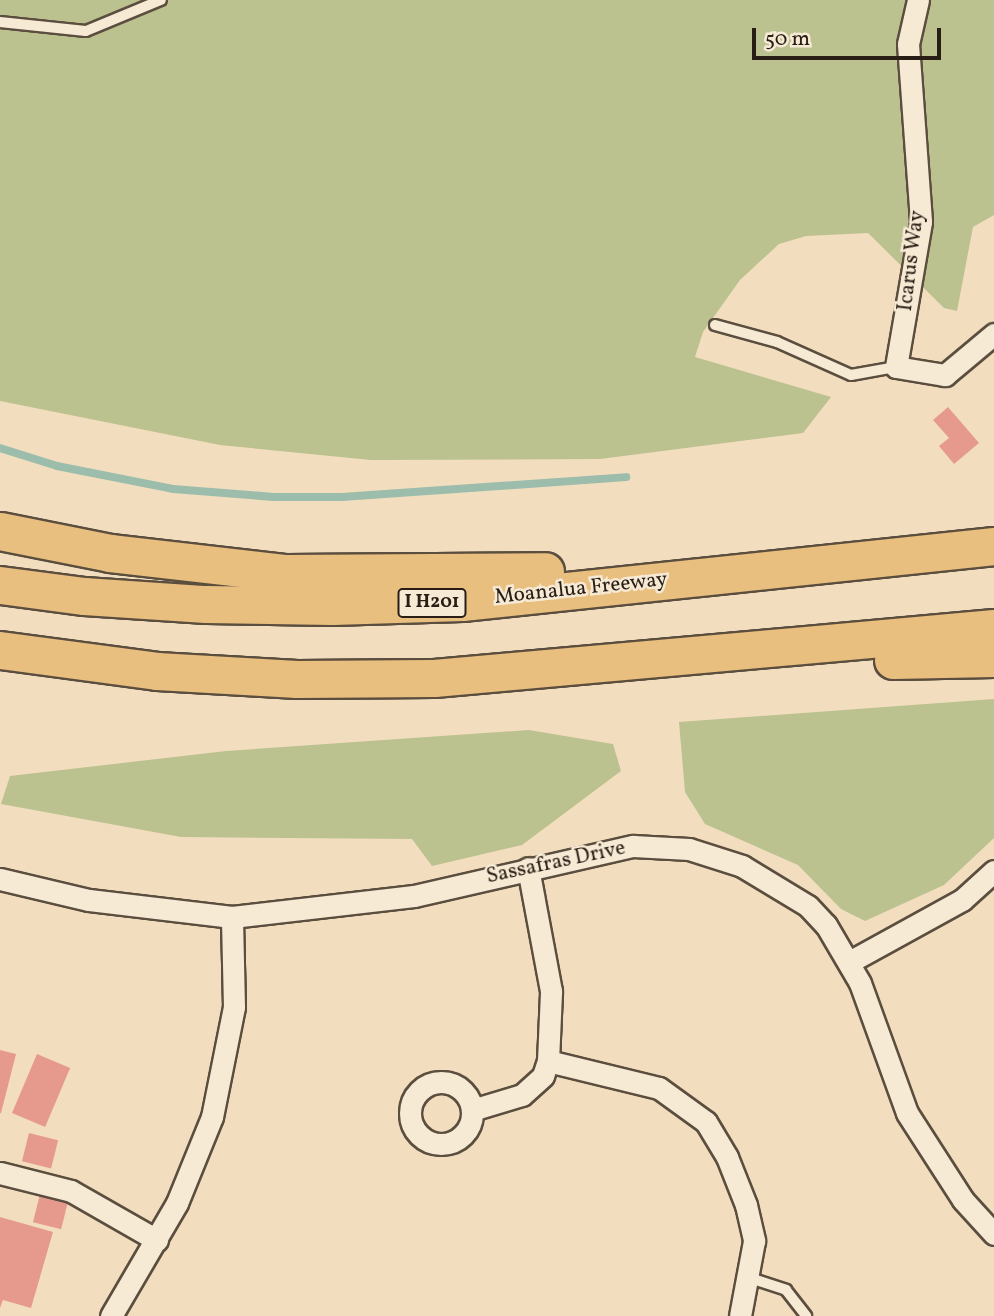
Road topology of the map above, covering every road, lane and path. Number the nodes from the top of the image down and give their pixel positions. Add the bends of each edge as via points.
1 (161, 0) edge
2 (918, 0) edge
3 (0, 22) edge
4 (715, 325) dead end
5 (994, 334) edge
6 (896, 367) junction
7 (0, 529) edge
8 (994, 546) edge
9 (863, 561) junction
10 (0, 584) edge
11 (994, 628) edge
12 (0, 650) edge
13 (994, 657) edge
14 (574, 668) junction
15 (528, 868) junction
16 (994, 871) edge
17 (0, 879) edge
18 (232, 917) junction
19 (850, 961) junction
20 (548, 1060) junction
21 (472, 1110) dead end
22 (0, 1173) edge
23 (994, 1234) edge
24 (157, 1240) junction
25 (750, 1278) junction
26 (111, 1316) edge
27 (740, 1316) edge
28 (806, 1316) edge

1 - 3 lane via 86,31
2 - 6 street, Icarus Way via 908,44 921,222
4 - 6 lane via 777,342 851,375
5 - 6 street via 945,375
7 - 9 highway via 110,554 286,573 407,575
8 - 9 highway, Moanalua Freeway / I H201
9 - 10 highway, Moanalua Freeway / I H201 via 462,602 345,606 97,597
11 - 14 highway
12 - 14 highway via 157,671 297,679 434,678
13 - 14 highway
15 - 18 street, Sassafras Drive via 414,896
15 - 19 street, Sassafras Drive via 633,846 689,849 742,866 808,906
15 - 20 street via 551,991
16 - 19 street via 962,900
17 - 18 street, Sassafras Drive via 89,900
18 - 24 street via 234,1007 218,1093 198,1159
19 - 23 street, Sassafras Drive via 906,1113 963,1200
20 - 21 street via 543,1076 522,1095
20 - 25 street via 659,1088 706,1122 727,1157 746,1205 754,1241
22 - 24 street via 71,1191
24 - 26 street
25 - 27 street
25 - 28 lane via 786,1290

